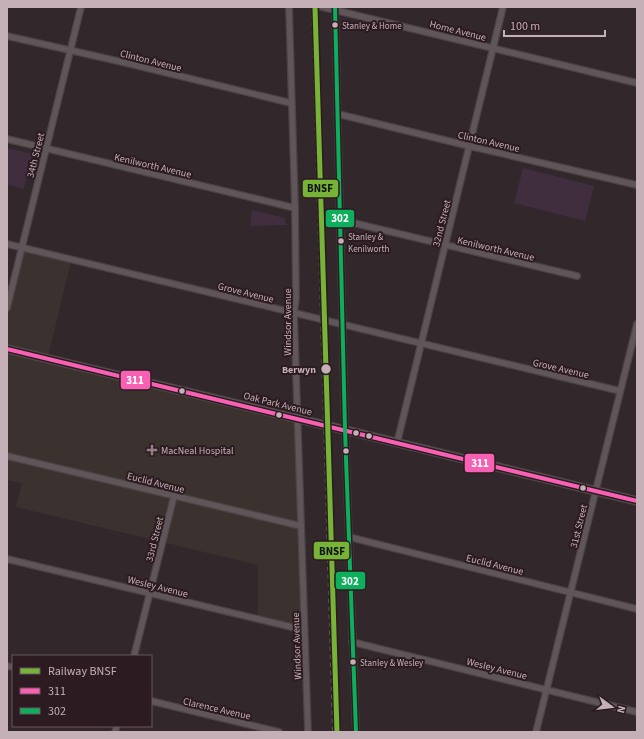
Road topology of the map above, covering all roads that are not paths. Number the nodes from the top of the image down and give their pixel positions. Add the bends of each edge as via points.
1 (81, 7) edge
2 (289, 7) edge
3 (322, 7) edge
4 (503, 7) edge
5 (335, 9) edge
6 (7, 36) edge
7 (493, 48) junction
8 (71, 50) junction
9 (637, 83) edge
10 (291, 103) junction
11 (338, 114) junction
12 (7, 139) edge
13 (469, 146) junction
14 (46, 148) junction
15 (637, 185) edge
16 (295, 208) junction
17 (341, 220) junction
18 (7, 244) edge
19 (445, 245) junction
20 (22, 248) junction
21 (577, 276) dead end
22 (7, 308) edge
23 (294, 313) junction
24 (637, 324) edge
25 (343, 325) junction
26 (421, 344) junction
27 (7, 349) edge
28 (620, 391) junction
29 (297, 418) junction
30 (345, 430) junction
31 (397, 443) junction
32 (7, 456) edge
33 (596, 491) junction
34 (174, 496) junction
35 (637, 501) edge
36 (301, 526) junction
37 (349, 537) junction
38 (7, 559) edge
39 (571, 592) junction
40 (150, 593) junction
41 (637, 608) edge
42 (304, 630) junction
43 (352, 642) junction
44 (134, 655) edge
45 (546, 690) junction
46 (152, 701) edge
47 (637, 712) edge
48 (279, 732) edge
49 (308, 732) edge
50 (356, 732) edge
51 (536, 732) edge

1 - 8 street, 34th Street
2 - 10 street, Windsor Avenue
3 - 5 street, Home Avenue
4 - 7 street, 32nd Street
5 - 7 street, Home Avenue
5 - 11 street
6 - 8 street, Clinton Avenue
7 - 9 street, Home Avenue
7 - 13 street, 32nd Street
8 - 10 street, Clinton Avenue
8 - 14 street, 34th Street
10 - 16 street, Windsor Avenue
11 - 13 street, Clinton Avenue
11 - 17 street
12 - 14 street, Kenilworth Avenue
13 - 15 street, Clinton Avenue
13 - 19 street, 32nd Street
14 - 16 street, Kenilworth Avenue
14 - 20 street, 34th Street
16 - 23 street, Windsor Avenue
17 - 19 street, Kenilworth Avenue
17 - 25 street
18 - 20 street, Grove Avenue
19 - 21 street, Kenilworth Avenue
19 - 26 street, 32nd Street
20 - 22 street, 34th Street
20 - 23 street, Grove Avenue
23 - 25 street, Grove Avenue
23 - 29 street, Windsor Avenue
24 - 28 street, 31st Street
25 - 26 street, Grove Avenue
25 - 30 street
26 - 28 street, Grove Avenue
26 - 31 street, 32nd Street
27 - 29 street, Oak Park Avenue
28 - 33 street, 31st Street
29 - 30 street, Oak Park Avenue
29 - 36 street, Windsor Avenue
30 - 31 street, Oak Park Avenue
30 - 37 street
31 - 33 street, Oak Park Avenue
32 - 34 street, Euclid Avenue
33 - 35 street, Oak Park Avenue
33 - 39 street, 31st Street
34 - 36 street, Euclid Avenue
34 - 40 street, 33rd Street
36 - 42 street, Windsor Avenue
37 - 39 street, Euclid Avenue
37 - 43 street
38 - 40 street, Wesley Avenue
39 - 41 street, Euclid Avenue
39 - 45 street, 31st Street
40 - 42 street, Wesley Avenue
40 - 44 street, 33rd Street
42 - 49 street, Windsor Avenue
43 - 45 street, Wesley Avenue
43 - 50 street
45 - 47 street, Wesley Avenue
45 - 51 street, 31st Street
46 - 48 street, Clarence Avenue

